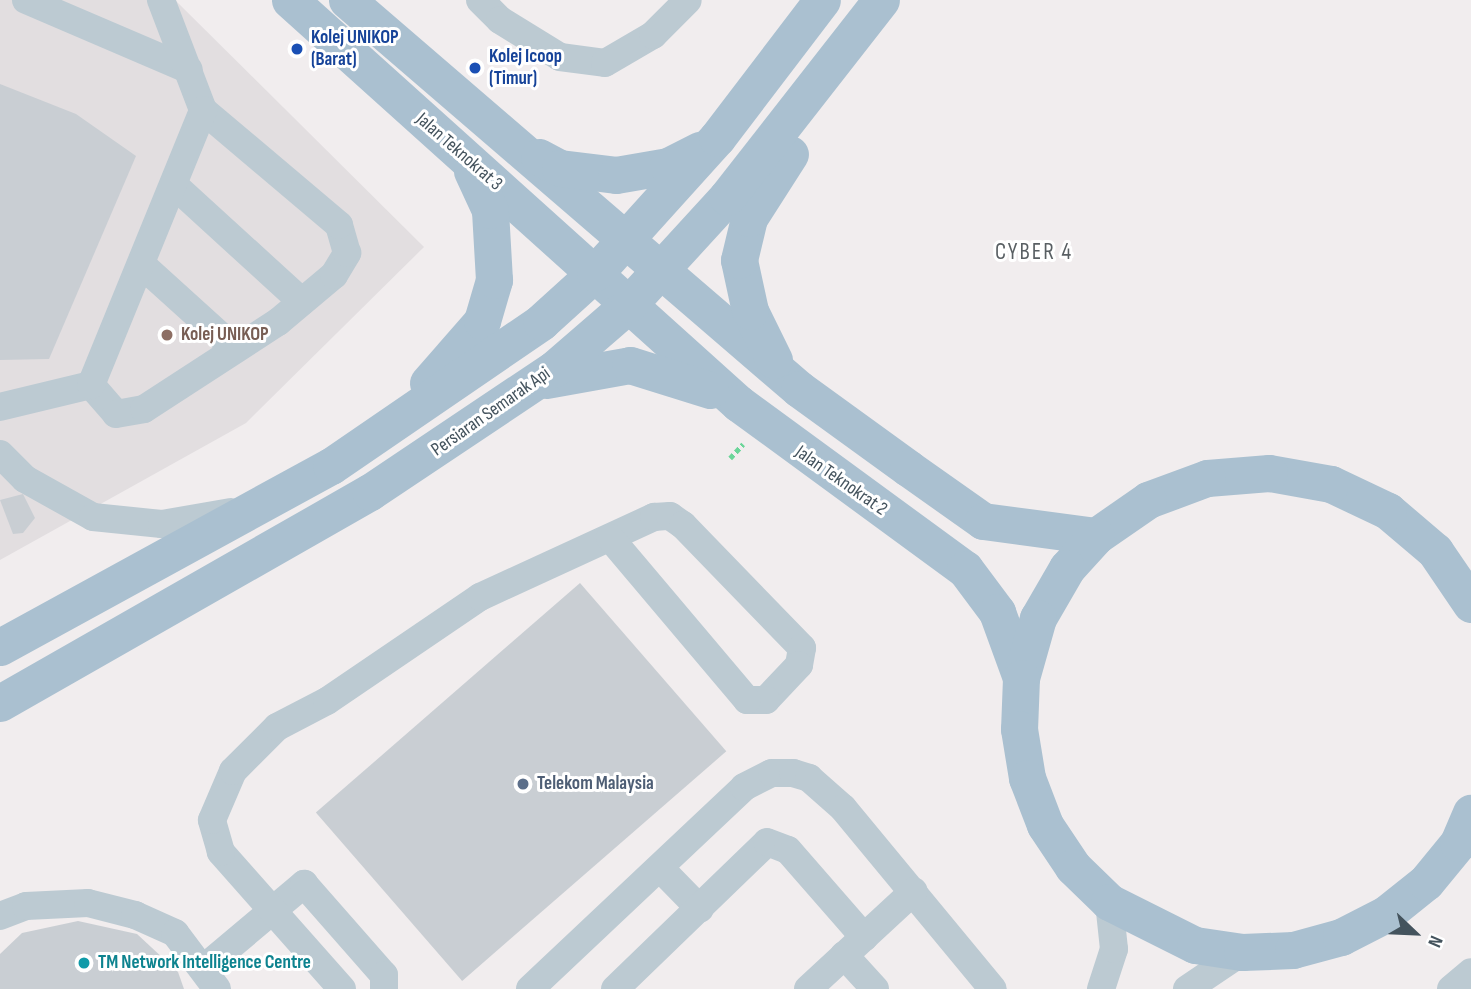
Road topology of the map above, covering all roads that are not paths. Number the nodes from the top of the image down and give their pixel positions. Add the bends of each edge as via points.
1 (26, 0) edge
2 (160, 0) edge
3 (290, 0) edge
4 (347, 0) edge
5 (380, 0) edge
6 (480, 0) edge
7 (688, 0) edge
8 (822, 0) edge
9 (881, 0) edge
10 (392, 42) junction
11 (849, 46) junction
12 (190, 70) junction
13 (203, 110) junction
14 (504, 138) junction
15 (714, 142) junction
16 (465, 158) junction
17 (174, 185) junction
18 (626, 240) junction
19 (142, 265) junction
20 (662, 270) junction
21 (595, 273) junction
22 (302, 302) junction
23 (629, 304) junction
24 (235, 349) junction
25 (783, 376) junction
26 (533, 384) junction
27 (91, 386) junction
28 (0, 407) edge
29 (748, 411) junction
30 (0, 454) edge
31 (331, 466) junction
32 (261, 506) junction
33 (1096, 536) junction
34 (610, 538) junction
35 (1471, 604) edge
36 (0, 647) edge
37 (1021, 678) junction
38 (0, 703) edge
39 (1467, 830) edge
40 (660, 868) junction
41 (914, 891) junction
42 (1109, 902) junction
43 (700, 909) junction
44 (274, 910) junction
45 (0, 916) edge
46 (854, 946) junction
47 (1242, 952) junction
48 (1471, 972) edge
49 (211, 978) edge
50 (342, 989) edge
51 (384, 989) edge
52 (530, 989) edge
53 (615, 989) edge
54 (808, 989) edge
55 (876, 989) edge
56 (993, 989) edge
57 (1101, 989) edge
58 (1186, 989) edge
59 (1451, 989) edge

1 - 12 lane
2 - 12 lane
3 - 16 main road, Jalan Teknokrat 3
4 - 10 main road, Jalan Teknokrat 3
5 - 10 lane
6 - 7 lane via 560,57 605,63 653,35
8 - 15 main road
9 - 11 main road, Persiaran Semarak Api
10 - 14 main road, Jalan Teknokrat 3
11 - 20 main road, Persiaran Semarak Api
11 - 25 main road via 743,235 739,260 750,311
12 - 13 lane
13 - 17 lane
13 - 22 lane via 339,225 347,253 342,265
14 - 15 main road via 560,168 616,175 668,166
14 - 18 main road, Jalan Teknokrat 3
15 - 18 main road
16 - 21 main road, Jalan Teknokrat 3
16 - 31 main road via 494,232 494,280 482,321 448,366
17 - 19 lane
17 - 22 lane
18 - 20 main road, Jalan Teknokrat 3
18 - 21 main road
19 - 24 lane
19 - 27 lane
20 - 23 main road, Persiaran Semarak Api
20 - 25 main road
21 - 23 main road, Jalan Teknokrat 3
21 - 31 main road via 472,375
22 - 24 lane
23 - 26 main road, Persiaran Semarak Api
23 - 29 main road, Jalan Teknokrat 2
24 - 27 lane via 128,414 116,414
25 - 33 main road via 983,521
26 - 29 main road via 630,366 694,383
26 - 38 main road, Persiaran Semarak Api via 370,492
27 - 28 lane
29 - 37 main road, Jalan Teknokrat 2 via 965,569 997,612
30 - 32 lane via 24,479 93,517 162,524
31 - 32 main road
32 - 36 main road
33 - 35 main road via 1148,500 1207,478 1269,473 1306,479 1388,511 1435,551
33 - 37 main road via 1067,568 1038,618
34 - 34 lane via 747,700 766,700 799,665 802,648 670,516
34 - 44 lane via 480,597 327,701 277,727 233,771 212,820 221,852
37 - 42 main road via 1019,729 1031,790 1073,867
39 - 47 main road via 1426,882 1386,914 1341,937 1293,950
40 - 41 lane via 744,787 772,774 793,774 809,778 843,808
40 - 43 lane
40 - 52 lane
41 - 46 lane
41 - 56 lane
42 - 47 main road via 1195,945
42 - 57 lane via 1114,949
43 - 46 lane via 767,842 778,843
43 - 53 lane
44 - 49 lane
44 - 50 lane
44 - 51 lane via 298,887 314,889 384,975
45 - 49 lane via 26,906 88,903 174,933
46 - 54 lane
46 - 55 lane
47 - 58 lane
48 - 59 lane

